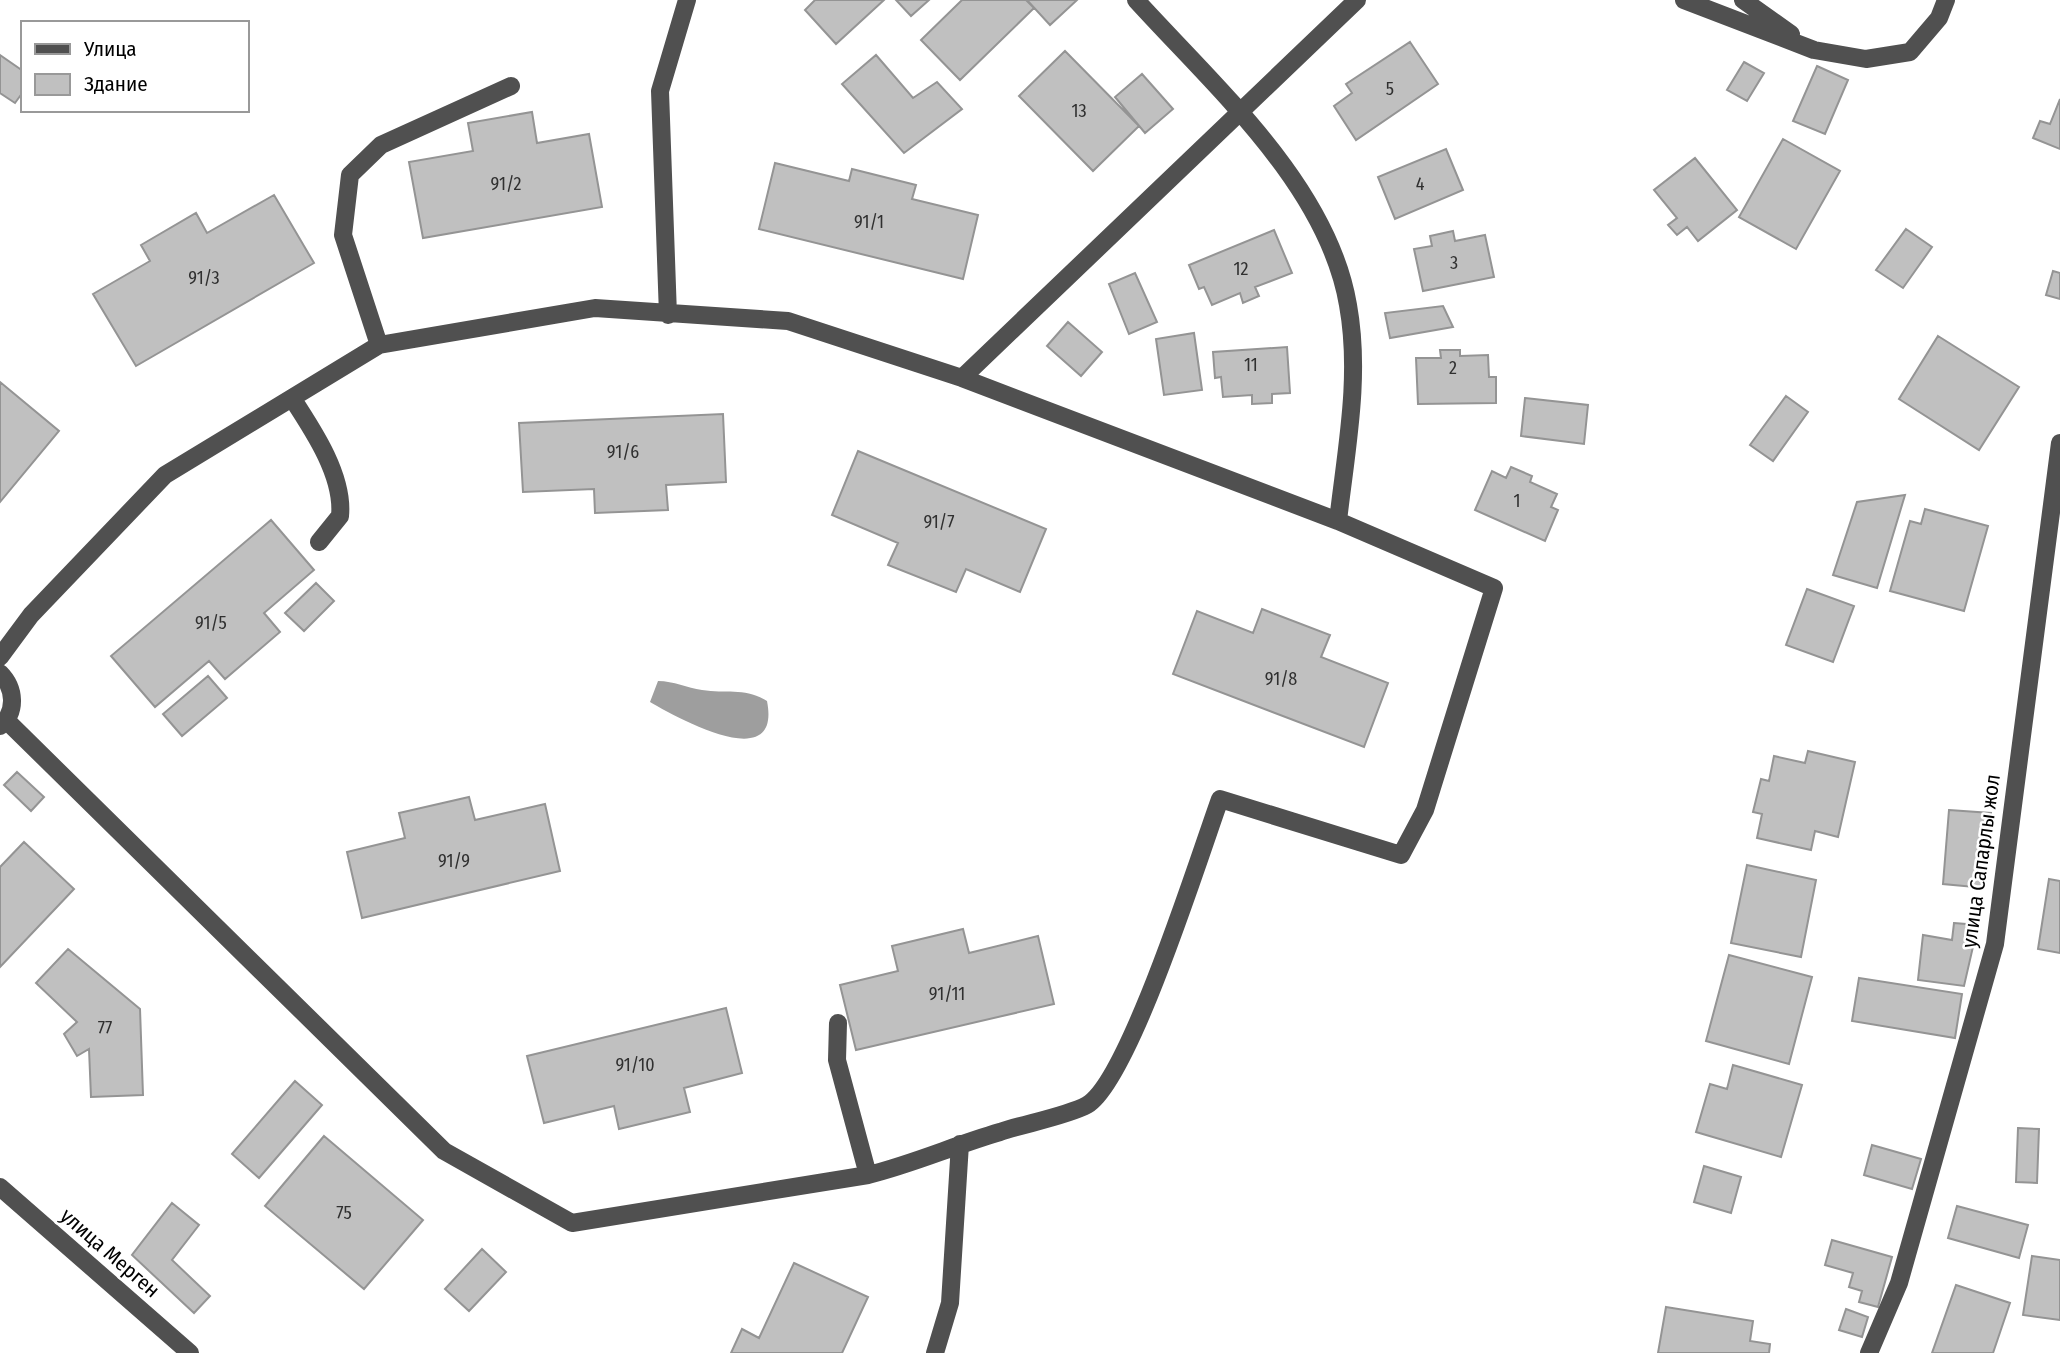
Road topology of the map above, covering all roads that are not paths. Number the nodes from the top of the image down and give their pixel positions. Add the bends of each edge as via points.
1 (687, 0) edge
2 (1136, 0) edge
3 (1357, 0) edge
4 (1684, 0) edge
5 (1743, 0) edge
6 (1946, 0) edge
7 (1814, 50) junction
8 (511, 86) dead end
9 (1239, 113) junction
10 (668, 315) junction
11 (379, 345) junction
12 (962, 378) junction
13 (292, 398) junction
14 (2060, 443) edge
15 (1338, 522) junction
16 (319, 542) dead end
17 (0, 657) edge
18 (0, 673) edge
19 (4, 723) edge
20 (838, 1023) dead end
21 (960, 1144) junction
22 (868, 1175) junction
23 (0, 1187) edge
24 (190, 1353) edge
25 (935, 1353) edge
26 (1869, 1353) edge

1 - 10 street via 660,91
2 - 9 street
3 - 9 street
4 - 7 street
5 - 7 street
6 - 7 street via 1939,18 1910,52 1866,60
8 - 11 street via 381,145 350,175 343,235
9 - 12 street
9 - 15 street via 1293,180 1325,232 1348,304 1354,389
10 - 11 street via 595,308
10 - 12 street via 788,321
11 - 13 street
12 - 15 street
13 - 16 street via 313,430 338,495 340,516
13 - 17 street via 165,475 31,615
14 - 26 street, улица Сапарлы жол via 1995,944 1899,1283
15 - 21 street via 1494,588 1425,810 1401,855 1220,799 1120,1063 1088,1105
18 - 19 street via 8,681 13,700
19 - 22 street via 444,1150 572,1223
20 - 22 street via 837,1060
21 - 22 street
21 - 25 street via 950,1303
23 - 24 street, улица Мерген

